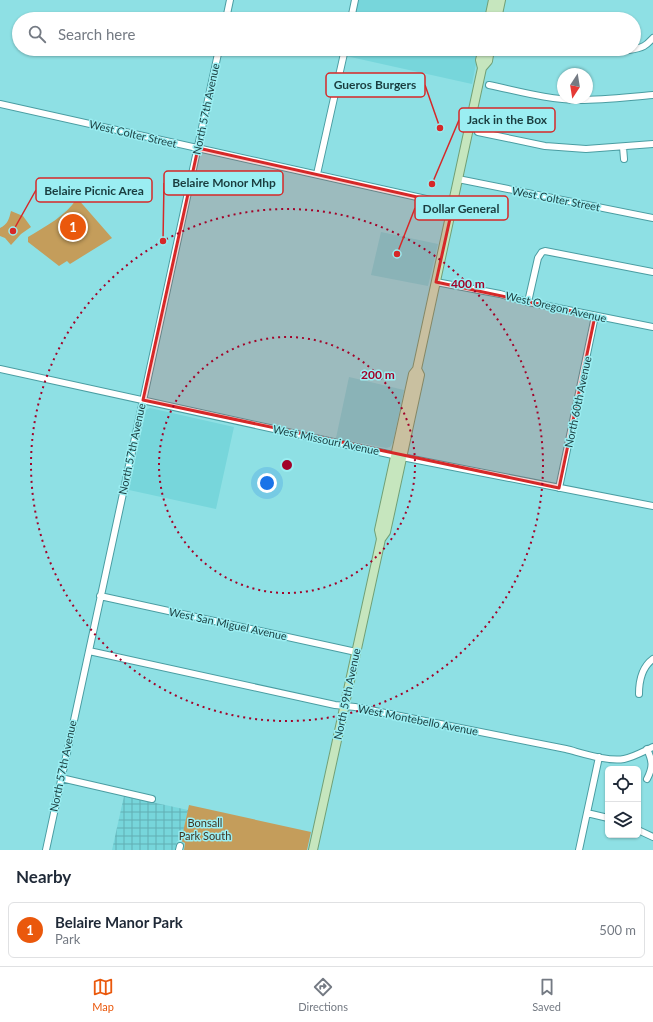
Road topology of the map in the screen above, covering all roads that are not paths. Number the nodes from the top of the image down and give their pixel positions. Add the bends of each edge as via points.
1 (230, 0) edge
2 (355, 0) edge
3 (493, 0) edge
4 (501, 0) edge
5 (227, 12) edge
6 (352, 12) edge
7 (490, 12) edge
8 (498, 12) edge
9 (653, 38) edge
10 (641, 47) edge
11 (218, 56) edge
12 (343, 56) edge
13 (481, 56) edge
14 (489, 56) edge
15 (482, 68) junction
16 (489, 85) dead end
17 (653, 95) edge
18 (0, 104) edge
19 (478, 132) dead end
20 (653, 144) edge
21 (623, 147) junction
22 (198, 148) junction
23 (624, 159) dead end
24 (317, 174) junction
25 (458, 179) junction
26 (453, 205) junction
27 (653, 218) edge
28 (653, 272) edge
29 (436, 282) junction
30 (528, 302) junction
31 (595, 316) junction
32 (653, 327) edge
33 (0, 369) edge
34 (143, 400) junction
35 (399, 456) junction
36 (559, 488) junction
37 (653, 506) edge
38 (100, 596) junction
39 (88, 651) junction
40 (356, 652) junction
41 (653, 659) edge
42 (639, 694) dead end
43 (345, 706) junction
44 (650, 748) edge
45 (599, 757) junction
46 (61, 778) junction
47 (647, 779) dead end
48 (152, 799) dead end
49 (587, 813) junction
50 (605, 817) edge
51 (641, 831) edge
52 (653, 837) edge
53 (46, 850) edge
54 (313, 850) edge
55 (579, 850) edge

1 - 5 street
2 - 6 street
3 - 7 main road
4 - 8 main road
9 - 10 street
11 - 22 street, North 57th Avenue
12 - 24 street
13 - 15 main road, North 59th Avenue
14 - 15 main road, North 59th Avenue
15 - 25 main road, North 59th Avenue
16 - 17 street via 548,97 578,100
18 - 22 street, West Colter Street
19 - 21 street via 522,142 561,147
20 - 21 street
21 - 23 street
22 - 24 street, West Colter Street
22 - 34 street, North 57th Avenue
24 - 26 street, West Colter Street
25 - 26 main road, North 59th Avenue
25 - 27 street, West Colter Street
26 - 29 main road, North 59th Avenue
28 - 30 street via 545,251 540,254
29 - 30 street, West Oregon Avenue
29 - 35 main road, North 59th Avenue via 417,369 420,375
30 - 31 street, West Oregon Avenue
31 - 32 street, West Oregon Avenue
31 - 36 street, North 60th Avenue
33 - 34 street, West Missouri Avenue
34 - 35 street, West Missouri Avenue
34 - 38 street, North 57th Avenue
35 - 36 street, West Missouri Avenue
35 - 40 main road, North 59th Avenue via 386,532 381,539
36 - 37 street, West Missouri Avenue
38 - 39 street, North 57th Avenue
38 - 40 street, West San Miguel Avenue
39 - 43 street, West Montebello Avenue
39 - 46 street, North 57th Avenue
40 - 43 main road, North 59th Avenue
41 - 42 street via 644,668
43 - 45 street, West Montebello Avenue
43 - 54 main road, North 59th Avenue
44 - 45 street, West Montebello Avenue via 624,759
44 - 47 street via 653,766
45 - 49 street
46 - 48 street
46 - 53 street, North 57th Avenue
49 - 50 street
49 - 55 street
51 - 52 street

